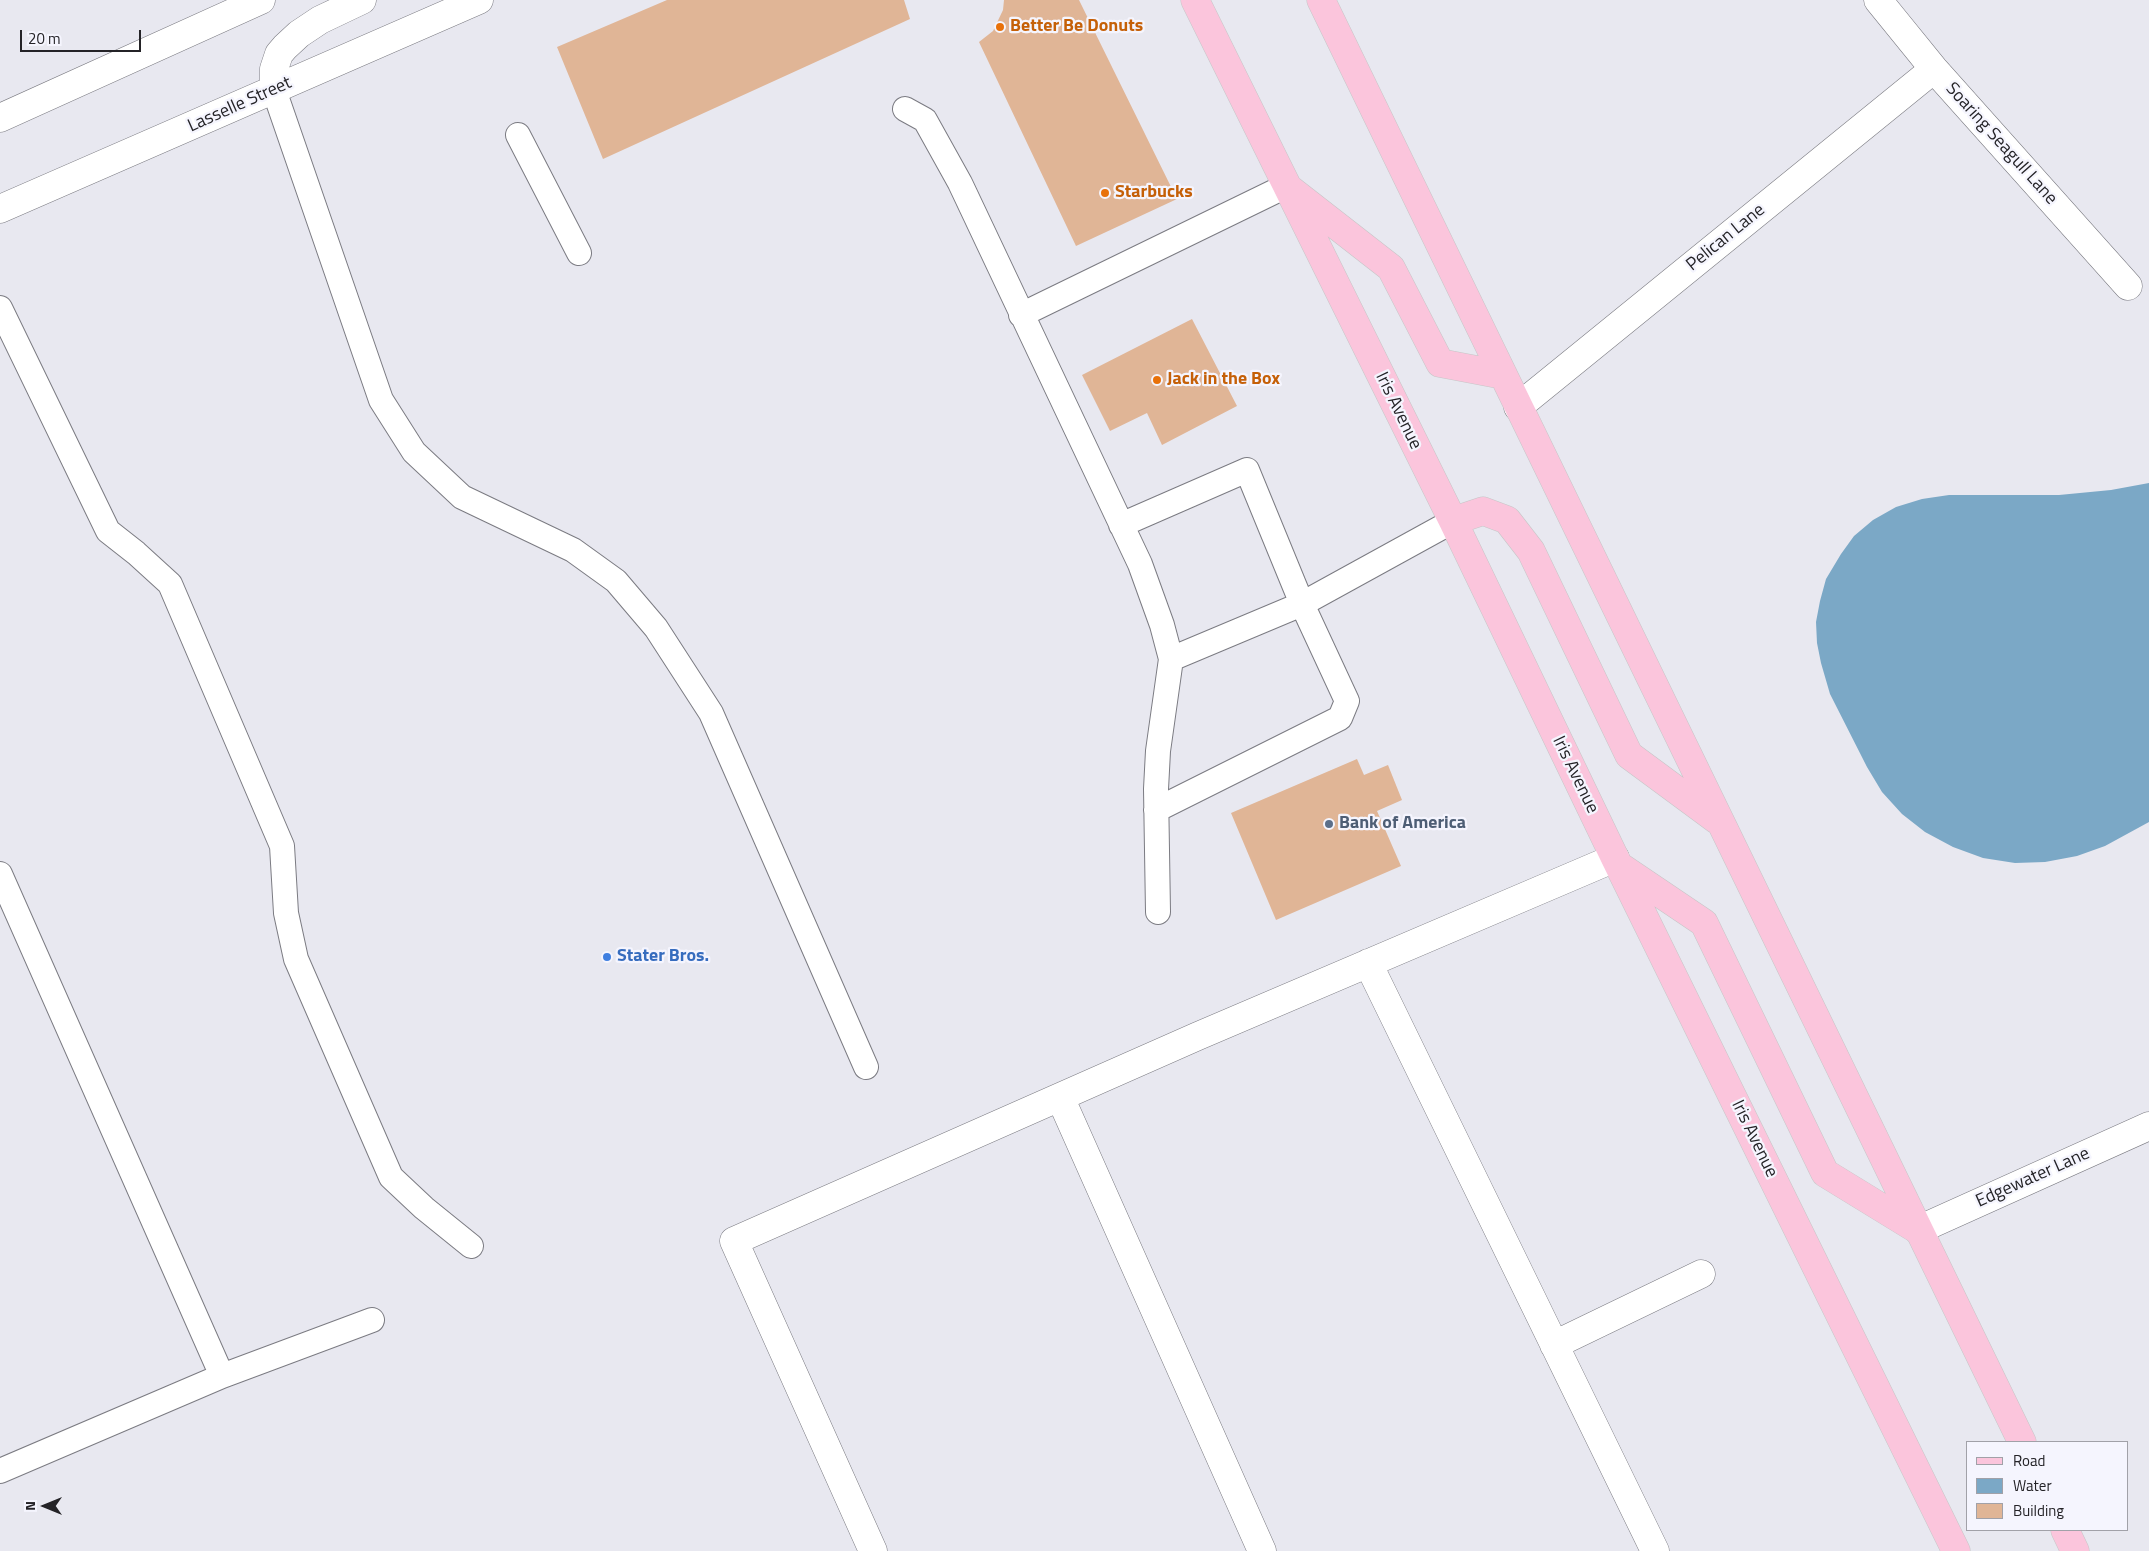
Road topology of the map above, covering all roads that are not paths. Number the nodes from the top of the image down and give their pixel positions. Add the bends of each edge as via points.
1 (261, 0) edge
2 (362, 0) edge
3 (479, 0) edge
4 (1195, 0) edge
5 (1321, 0) edge
6 (1878, 0) edge
7 (1934, 69) junction
8 (274, 90) junction
9 (905, 110) dead end
10 (0, 118) edge
11 (518, 135) dead end
12 (1286, 186) junction
13 (0, 209) edge
14 (578, 253) dead end
15 (2128, 286) dead end
16 (0, 308) edge
17 (1021, 315) junction
18 (1503, 375) junction
19 (1518, 407) junction
20 (1453, 521) junction
21 (1121, 525) junction
22 (1302, 604) junction
23 (1171, 660) junction
24 (1156, 810) junction
25 (1720, 823) junction
26 (1617, 862) junction
27 (0, 874) edge
28 (1158, 912) dead end
29 (1368, 963) junction
30 (866, 1067) dead end
31 (1060, 1097) junction
32 (2149, 1126) edge
33 (1918, 1230) junction
34 (470, 1246) dead end
35 (1701, 1274) dead end
36 (372, 1320) dead end
37 (1554, 1345) junction
38 (222, 1376) junction
39 (2022, 1441) edge
40 (0, 1471) edge
41 (2065, 1531) edge
42 (873, 1551) edge
43 (1262, 1551) edge
44 (1655, 1551) edge
45 (1956, 1551) edge
46 (2075, 1551) edge

1 - 10 street
2 - 8 street via 320,20 285,47 274,69
3 - 8 street, Lasselle Street
4 - 12 main road, Iris Avenue
5 - 18 main road
6 - 7 street, Soaring Seagull Lane
7 - 15 street, Soaring Seagull Lane
7 - 19 street, Pelican Lane
8 - 13 street, Lasselle Street
8 - 30 lane via 381,400 414,452 462,497 572,550 616,581 656,628 711,713
9 - 17 lane via 925,120 960,183
11 - 14 lane
12 - 17 lane
12 - 18 main road via 1391,268 1440,363
12 - 20 main road, Iris Avenue
16 - 34 lane via 108,531 170,584 282,846 286,914 296,959 391,1177
17 - 21 lane
18 - 19 main road
19 - 25 main road
20 - 22 lane
20 - 25 main road via 1483,511 1507,520 1531,552 1629,755
20 - 26 main road, Iris Avenue
21 - 22 lane via 1247,470
21 - 23 lane via 1140,564
22 - 23 lane
22 - 24 lane via 1347,701 1340,718
23 - 24 lane via 1158,751
24 - 28 lane
25 - 33 main road
26 - 29 street
26 - 33 main road via 1704,923 1825,1173
26 - 45 main road, Iris Avenue
27 - 38 lane
29 - 31 street
29 - 37 street
31 - 42 street via 734,1241
31 - 43 street
32 - 33 street, Edgewater Lane
33 - 39 main road
35 - 37 street
36 - 38 lane
37 - 44 street
38 - 40 lane
41 - 46 main road

